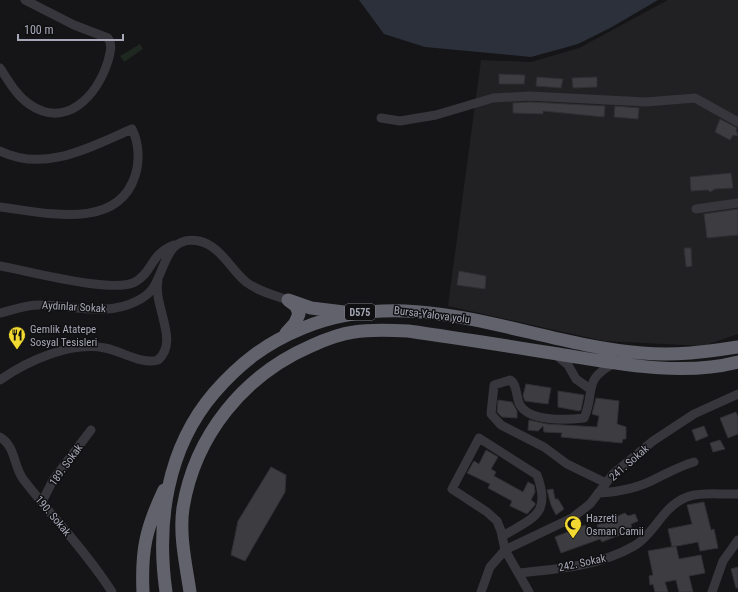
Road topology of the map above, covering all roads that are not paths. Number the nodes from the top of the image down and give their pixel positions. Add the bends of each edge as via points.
1 (25, 0) edge
2 (0, 68) edge
3 (381, 118) dead end
4 (738, 122) edge
5 (0, 151) edge
6 (738, 203) edge
7 (0, 207) edge
8 (696, 209) dead end
9 (179, 243) junction
10 (0, 266) edge
11 (160, 276) junction
12 (288, 300) junction
13 (0, 313) edge
14 (354, 313) junction
15 (466, 318) junction
16 (282, 338) junction
17 (463, 339) junction
18 (738, 347) edge
19 (554, 354) junction
20 (738, 362) edge
21 (615, 363) junction
22 (0, 380) edge
23 (590, 390) junction
24 (738, 394) edge
25 (91, 430) dead end
26 (0, 437) edge
27 (694, 462) dead end
28 (169, 479) junction
29 (606, 483) junction
30 (738, 487) edge
31 (598, 493) junction
32 (718, 493) junction
33 (738, 494) edge
34 (42, 502) junction
35 (503, 536) junction
36 (738, 540) edge
37 (506, 550) junction
38 (184, 555) junction
39 (519, 573) junction
40 (112, 592) edge
41 (143, 592) edge
42 (166, 592) edge
43 (190, 592) edge
44 (200, 592) edge
45 (481, 592) edge
46 (529, 592) edge
47 (712, 592) edge

1 - 2 street via 74,25 108,38 111,49 105,72 95,89 81,104 68,111 52,113 22,99
3 - 4 street via 400,121 436,115 493,98 522,96 646,102 695,98
5 - 7 street via 23,159 48,160 88,148 132,129 136,137 138,156 133,183 118,203 73,216
6 - 8 street
9 - 10 street via 160,252 140,278 131,284 121,286 98,285
9 - 11 street, Aydınlar Sokak via 167,256
9 - 12 street via 193,241 208,245 224,256 252,286
11 - 13 street, Aydınlar Sokak via 146,296 122,307 103,310 33,306
11 - 22 street via 158,302 168,341 164,354 158,360 146,361 105,348 73,347 18,369
12 - 14 highway via 312,308
12 - 16 highway via 296,306 299,314
14 - 15 highway, Bursa-Yalova yolu / D575 via 408,311
14 - 16 highway, Bursa-Yalova yolu / D575 via 315,323
15 - 17 highway
15 - 18 highway, Bursa-Yalova yolu / D575 via 589,346 643,353 691,354
16 - 28 highway, Bursa-Yalova yolu / D575 via 234,370 202,407 181,443
17 - 19 highway, Bursa-Yalova yolu / D575
17 - 38 highway, Bursa-Yalova yolu / D575 via 408,331 354,332 303,350 262,373 228,407 200,454 183,509
19 - 21 highway, Bursa-Yalova yolu / D575
19 - 23 street via 568,365 576,379
20 - 21 highway, Bursa-Yalova yolu / D575 via 723,366 675,368
21 - 23 street via 597,375
23 - 29 street via 584,418 571,420 542,417 531,414 521,407 514,384 507,380 494,385 491,414 501,426
24 - 29 street, 241. Sokak via 694,414 654,441 613,474
25 - 34 street, 189. Sokak via 53,480
26 - 34 street, 190. Sokak via 11,447 21,475
27 - 31 street via 680,466 640,486
28 - 41 highway via 151,517 148,530 143,557
28 - 42 highway, Bursa-Yalova yolu / D575 via 162,535
29 - 31 street, 241. Sokak
30 - 32 street, 242. Sokak
31 - 37 street, 241. Sokak via 590,504 572,518
32 - 33 street, 242. Sokak
32 - 39 street, 242. Sokak via 700,494 676,501 636,545 606,560
34 - 40 street, 190. Sokak
35 - 35 street via 539,514 542,498 537,476 479,438 452,489 492,516 500,526
35 - 37 street
36 - 47 street via 723,561
37 - 39 street
37 - 45 street via 490,567
38 - 43 highway, Bursa-Yalova yolu / D575
38 - 44 highway
39 - 46 street

